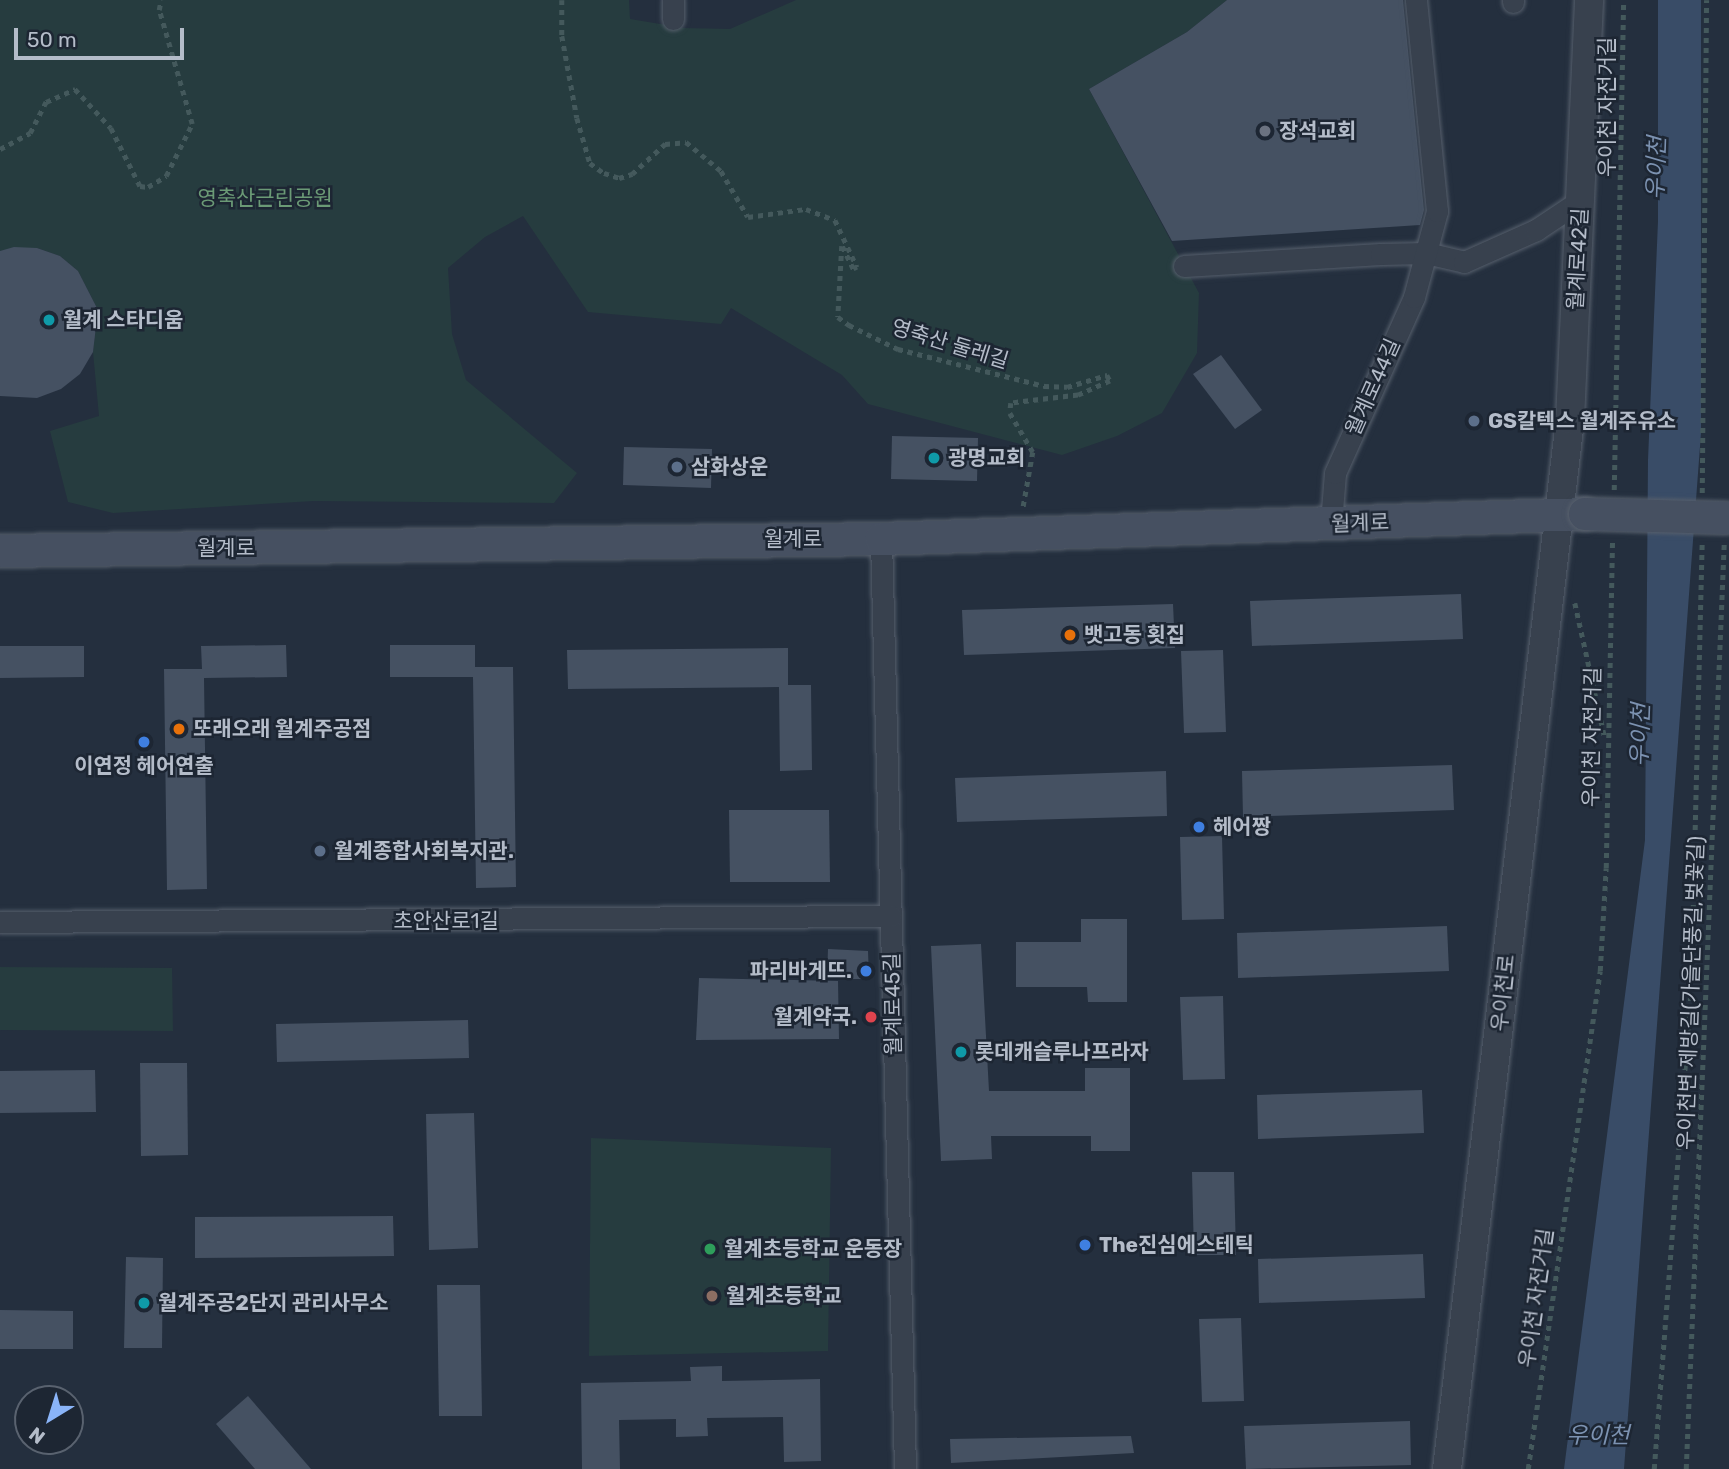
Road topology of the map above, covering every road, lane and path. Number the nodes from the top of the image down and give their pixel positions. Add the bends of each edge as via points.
1 (161, 0) edge
2 (562, 0) edge
3 (1416, 0) edge
4 (1589, 0) edge
5 (1623, 0) edge
6 (1706, 0) edge
7 (0, 149) edge
8 (1580, 200) junction
9 (1426, 253) junction
10 (1184, 267) dead end
11 (1585, 512) junction
12 (1715, 517) edge
13 (1021, 520) dead end
14 (1331, 523) junction
15 (1612, 532) dead end
16 (881, 540) junction
17 (0, 551) edge
18 (1548, 594) junction
19 (1607, 746) junction
20 (891, 916) junction
21 (0, 922) edge
22 (905, 1469) edge
23 (1447, 1469) edge
24 (1528, 1469) edge
25 (1654, 1469) edge
26 (1686, 1469) edge

1 - 7 path via 159,10 192,124 166,176 148,187 140,186 111,128 75,89 46,102 30,133
2 - 13 path, 영축산 둘레길 via 562,36 577,118 590,163 604,173 619,178 632,174 665,144 686,142 721,171 748,217 806,209 835,220 857,267 853,269 842,246 838,317 849,325 898,349 1044,386 1068,387 1107,375 1110,381 1078,395 1011,403 1010,413 1021,426 1034,463 1026,479
3 - 9 street, 월계로44길 via 1437,211
4 - 8 street, 월계로42길
5 - 11 path, 우이천 자전거길
6 - 12 path
8 - 9 street via 1536,230 1464,262
8 - 11 street, 월계로42길 via 1570,420
9 - 10 street
9 - 14 street, 월계로44길 via 1413,297 1335,473
11 - 12 main road, 월계로, bridge
11 - 14 main road, 월계로
11 - 18 street, 우이천로
12 - 25 path via 1691,990
12 - 26 path, 우이천변 제방길(가을단풍길,벚꽃길) via 1716,674
14 - 16 main road, 월계로
15 - 19 path, 우이천 자전거길
16 - 17 main road, 월계로
16 - 20 street, 월계로45길
18 - 19 path via 1574,598
18 - 23 street, 우이천로
19 - 24 path, 우이천 자전거길 via 1600,971
20 - 21 street, 초안산로1길
20 - 22 street, 월계로45길

